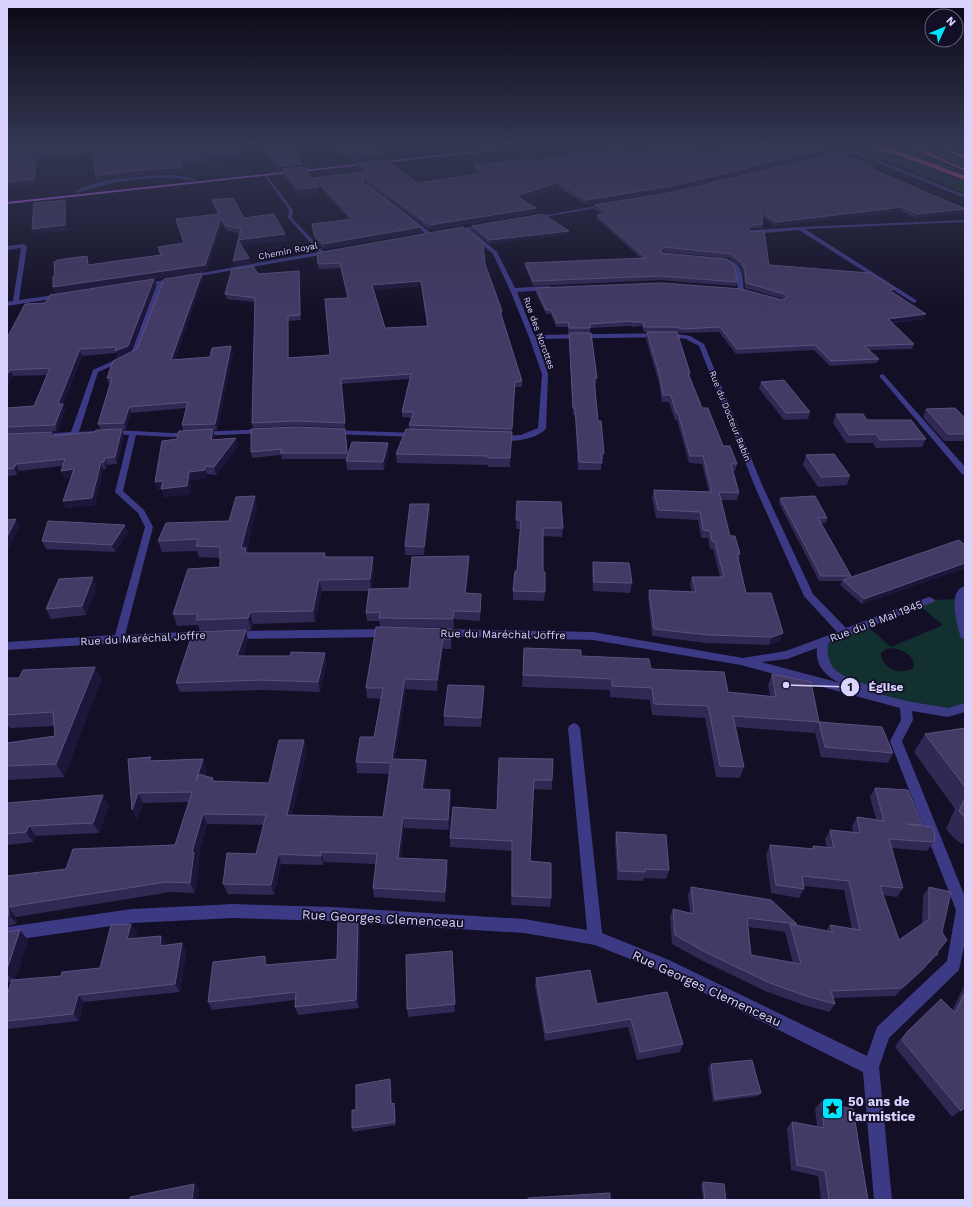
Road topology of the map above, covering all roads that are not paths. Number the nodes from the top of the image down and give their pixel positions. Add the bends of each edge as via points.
1 (286, 202) edge
2 (388, 202) edge
3 (611, 204) edge
4 (525, 219) edge
5 (965, 221) edge
6 (496, 224) edge
7 (800, 228) junction
8 (466, 229) junction
9 (444, 232) edge
10 (752, 232) edge
11 (436, 233) edge
12 (429, 234) junction
13 (422, 235) edge
14 (7, 248) edge
15 (336, 251) edge
16 (322, 253) junction
17 (711, 259) edge
18 (161, 282) junction
19 (139, 285) edge
20 (559, 288) edge
21 (734, 289) edge
22 (513, 290) junction
23 (741, 290) junction
24 (748, 292) edge
25 (71, 295) edge
26 (914, 300) dead end
27 (16, 303) junction
28 (7, 304) edge
29 (532, 337) junction
30 (882, 376) dead end
31 (270, 431) edge
32 (328, 432) edge
33 (133, 433) junction
34 (74, 434) junction
35 (422, 435) edge
36 (36, 436) edge
37 (492, 438) edge
38 (965, 472) edge
39 (965, 588) edge
40 (930, 600) dead end
41 (399, 633) edge
42 (430, 633) edge
43 (845, 633) junction
44 (965, 635) edge
45 (119, 638) junction
46 (823, 641) junction
47 (7, 646) edge
48 (741, 661) junction
49 (906, 705) junction
50 (965, 707) edge
51 (574, 728) dead end
52 (7, 934) edge
53 (595, 938) junction
54 (871, 1067) junction
55 (883, 1200) edge

1 - 16 street via 291,210 290,218
2 - 12 street
3 - 4 street
5 - 7 street
6 - 8 street
7 - 10 street
7 - 26 street
8 - 9 street
8 - 22 street, Rue des Norottes via 495,253
11 - 12 street
12 - 13 street
14 - 27 street via 24,246
15 - 16 street, Chemin Royal
16 - 18 street, Chemin Royal
17 - 23 street via 727,260 740,268
18 - 19 street, Chemin Royal
18 - 34 street via 134,354 95,371
20 - 22 street
21 - 23 street
22 - 29 street, Rue des Norottes
23 - 24 street
25 - 27 street
27 - 28 street
29 - 37 street, Rue des Norottes via 544,374 542,429 532,435
29 - 43 street, Rue du Docteur Babin via 673,335 686,336 702,345 758,487 809,596
30 - 38 street
31 - 33 street via 172,435
32 - 35 street
33 - 34 street
33 - 45 street via 119,492 142,513 149,526
34 - 36 street
39 - 44 street via 959,599
40 - 43 street, Rue du 8 Mai 1945
41 - 45 street, Rue du Maréchal Joffre
42 - 48 street, Rue du Maréchal Joffre via 593,636
43 - 46 street, Rue du 8 Mai 1945
45 - 47 street, Rue du Maréchal Joffre
46 - 48 street, Rue du 8 Mai 1945 via 787,655
46 - 49 street, Rue du 8 Mai 1945 via 822,657 830,672
48 - 49 street, Rue du Maréchal Joffre
49 - 50 street, Rue du Maréchal Joffre via 948,713
49 - 54 street via 907,720 896,741 963,910 954,965 883,1033
51 - 53 street
52 - 53 street, Rue Georges Clemenceau via 132,916 233,912 332,914 524,926
53 - 54 street, Rue Georges Clemenceau via 664,965
54 - 55 street

